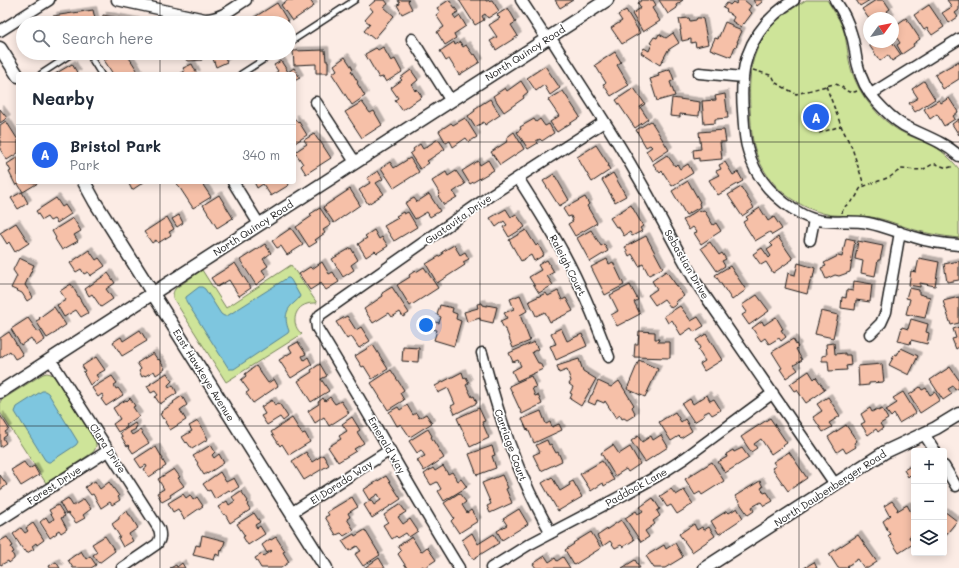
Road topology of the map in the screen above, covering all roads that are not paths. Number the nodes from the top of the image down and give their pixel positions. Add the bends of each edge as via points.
1 (49, 0) edge
2 (117, 0) edge
3 (246, 0) edge
4 (355, 0) edge
5 (521, 0) edge
6 (607, 0) edge
7 (794, 0) edge
8 (835, 0) edge
9 (167, 11) junction
10 (24, 16) edge
11 (166, 16) edge
12 (191, 16) edge
13 (220, 16) edge
14 (16, 21) edge
15 (0, 31) edge
16 (296, 38) edge
17 (548, 38) junction
18 (412, 39) dead end
19 (959, 39) edge
20 (0, 48) edge
21 (62, 60) edge
22 (93, 60) edge
23 (263, 60) edge
24 (44, 72) edge
25 (101, 72) edge
26 (244, 72) edge
27 (16, 73) edge
28 (699, 73) dead end
29 (742, 77) junction
30 (871, 94) junction
31 (451, 101) junction
32 (316, 102) dead end
33 (604, 122) junction
34 (956, 160) edge
35 (355, 162) junction
36 (518, 178) junction
37 (85, 184) edge
38 (234, 184) edge
39 (814, 220) junction
40 (259, 224) junction
41 (900, 232) junction
42 (810, 240) dead end
43 (959, 245) edge
44 (152, 293) junction
45 (316, 321) joint
46 (870, 334) dead end
47 (482, 353) dead end
48 (609, 357) dead end
49 (50, 359) junction
50 (0, 392) edge
51 (773, 393) junction
52 (959, 414) edge
53 (924, 434) junction
54 (933, 448) edge
55 (109, 450) junction
56 (390, 450) junction
57 (947, 471) edge
58 (835, 484) junction
59 (956, 486) dead end
60 (291, 513) junction
61 (0, 520) edge
62 (551, 533) junction
63 (321, 566) edge
64 (122, 568) edge
65 (459, 568) edge
66 (491, 568) edge
67 (705, 568) edge

1 - 10 street
2 - 9 street
3 - 13 street
4 - 16 lane
5 - 17 street, Sebastian Drive
6 - 17 street, North Quincy Road
7 - 29 street via 777,12 760,30 748,55
8 - 30 street via 849,25 859,72
9 - 11 street
9 - 12 street
14 - 15 street
17 - 31 street, North Quincy Road
17 - 33 street, Sebastian Drive via 554,43
18 - 31 street
19 - 30 street
20 - 27 street
21 - 24 lane
22 - 25 lane
23 - 26 lane
28 - 29 street
29 - 39 street via 744,132 754,166 769,190 793,209
30 - 34 street via 894,119 952,150
31 - 35 street, North Quincy Road
32 - 35 street
33 - 36 street, Guatavita Drive
33 - 51 street, Sebastian Drive via 697,284
35 - 40 street, North Quincy Road
36 - 45 street, Guatavita Drive via 320,315
36 - 48 street, Raleigh Court via 564,254
37 - 44 street, East Hawkeye Avenue
38 - 40 street
39 - 41 street via 866,223
39 - 42 street
40 - 44 street, North Quincy Road
41 - 43 street via 931,241
41 - 46 street via 886,312 881,323
44 - 49 street, North Quincy Road
44 - 60 street, East Hawkeye Avenue
45 - 56 street, Emerald Way via 317,328
47 - 62 street, Carriage Court via 514,456 530,495
49 - 50 street, North Quincy Road
49 - 55 street, Clara Drive
51 - 58 street, Sebastian Drive
51 - 62 street, Paddock Lane via 659,475
52 - 53 street, North Daubenberger Road
53 - 54 street
53 - 58 street, North Daubenberger Road via 892,448
55 - 61 street, Forest Drive
55 - 64 street, Clara Drive via 160,533 160,539 154,547
56 - 60 street, El Dorado Way
56 - 65 street, Emerald Way
57 - 59 street
58 - 67 street, North Daubenberger Road
60 - 63 street, East Hawkeye Avenue
62 - 66 street, Paddock Lane

